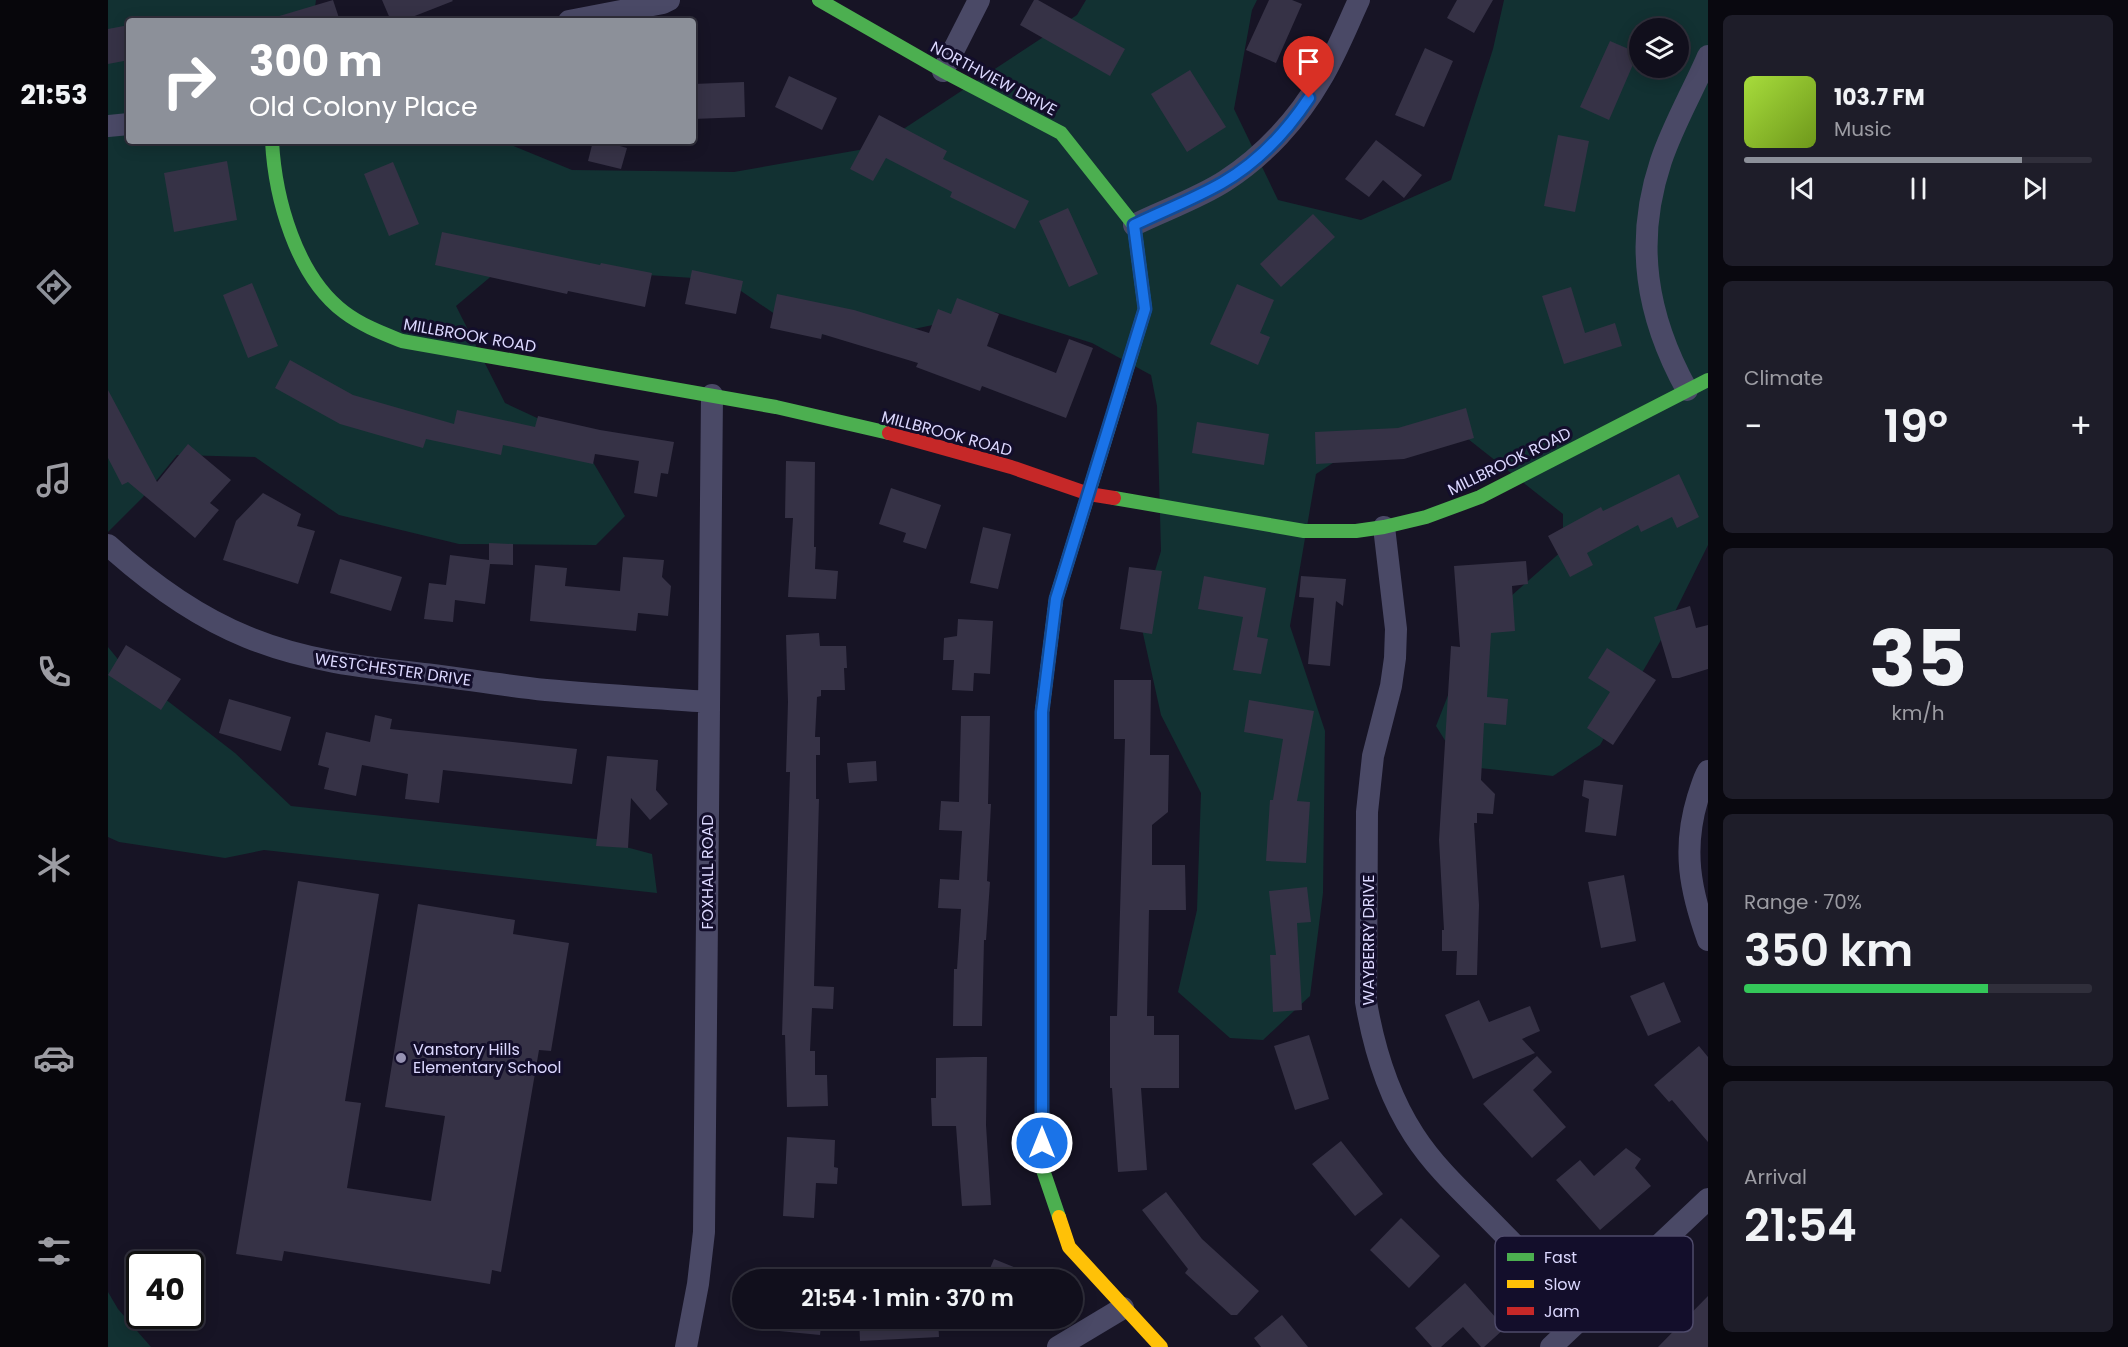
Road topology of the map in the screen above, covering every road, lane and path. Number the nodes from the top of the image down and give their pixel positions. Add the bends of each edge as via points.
1 (669, 0) edge
2 (819, 0) edge
3 (979, 0) edge
4 (1359, 0) edge
5 (585, 18) edge
6 (1708, 57) edge
7 (943, 71) junction
8 (126, 124) edge
9 (108, 126) edge
10 (272, 144) edge
11 (1134, 225) junction
12 (1708, 380) edge
13 (1688, 390) junction
14 (712, 395) junction
15 (1089, 494) junction
16 (1384, 527) junction
17 (108, 545) edge
18 (709, 702) junction
19 (1708, 771) edge
20 (1708, 940) edge
21 (1708, 1199) edge
22 (1505, 1236) edge
23 (1669, 1236) edge
24 (1123, 1308) junction
25 (1567, 1332) edge
26 (686, 1347) edge
27 (1058, 1347) edge
28 (1161, 1347) edge
29 (1551, 1347) edge

1 - 5 street
2 - 7 street, NORTHVIEW DRIVE
3 - 7 street
4 - 11 street via 1321,80 1278,137 1223,182
6 - 13 street via 1662,158 1648,213 1646,242 1654,312
7 - 11 street, NORTHVIEW DRIVE via 1061,133
8 - 9 street
10 - 14 street, MILLBROOK ROAD via 279,198 298,252 316,285 350,318 402,341
11 - 15 street via 1145,309
12 - 13 street, MILLBROOK ROAD
13 - 16 street, MILLBROOK ROAD via 1480,497
14 - 15 street, MILLBROOK ROAD via 915,439
14 - 18 street, FOXHALL ROAD
15 - 16 street, MILLBROOK ROAD via 1304,531
15 - 24 street via 1056,599 1042,712 1042,1167 1069,1247
16 - 22 street, WAYBERRY DRIVE via 1396,629 1394,667 1373,756 1367,812 1366,1002 1382,1071 1414,1135 1439,1169
17 - 18 street, WESTCHESTER DRIVE via 138,572 209,620 301,656 546,690
18 - 26 street, FOXHALL ROAD via 704,1232
19 - 20 street via 1691,821 1689,853 1697,909
21 - 23 street
24 - 27 street
24 - 28 street
25 - 29 street

